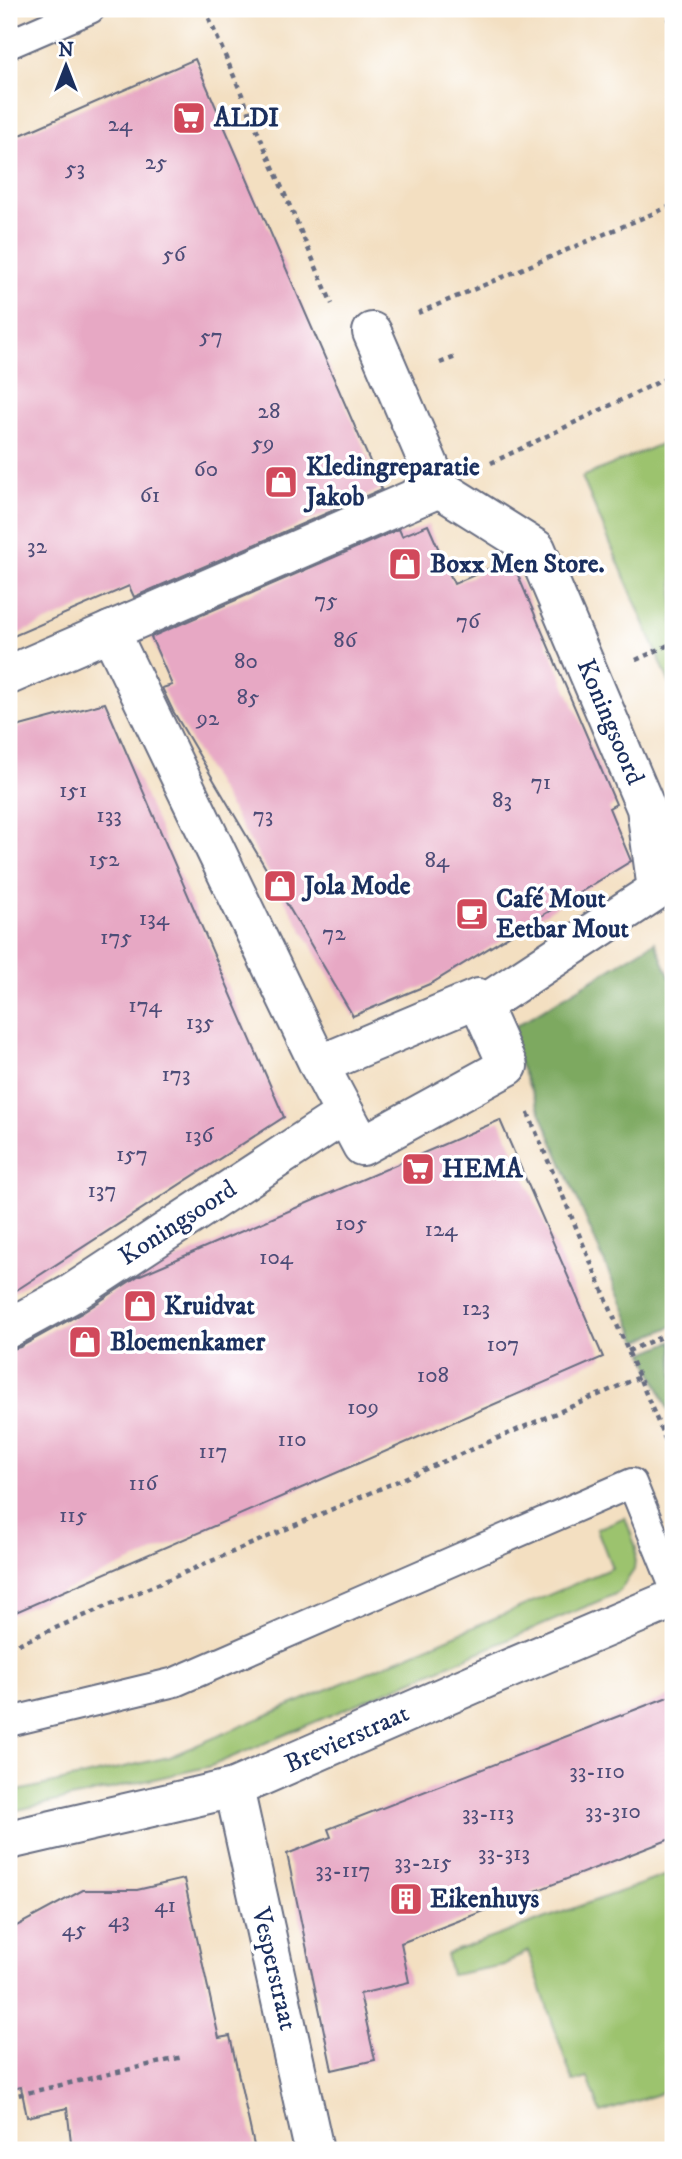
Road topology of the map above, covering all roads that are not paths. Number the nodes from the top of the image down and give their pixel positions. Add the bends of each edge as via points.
1 (90, 9) edge
2 (9, 44) edge
3 (372, 332) road end
4 (439, 488) junction
5 (110, 631) junction
6 (9, 675) edge
7 (481, 1006) junction
8 (319, 1065) junction
9 (345, 1114) junction
10 (9, 1328) edge
11 (673, 1584) edge
12 (673, 1599) edge
13 (9, 1722) edge
14 (234, 1788) junction
15 (9, 1840) edge
16 (314, 2150) edge

1 - 2 lane
3 - 4 street
4 - 5 street
4 - 7 street, Koningsoord via 536,548 646,808 657,890
5 - 6 street
5 - 8 street
7 - 8 street, Koningsoord via 478,998
7 - 9 street via 508,1066 362,1146
8 - 9 street
9 - 10 street, Koningsoord via 71,1294
11 - 13 lane via 632,1483 175,1682
12 - 14 street, Brevierstraat
14 - 15 street, Brevierstraat
14 - 16 street, Vesperstraat

